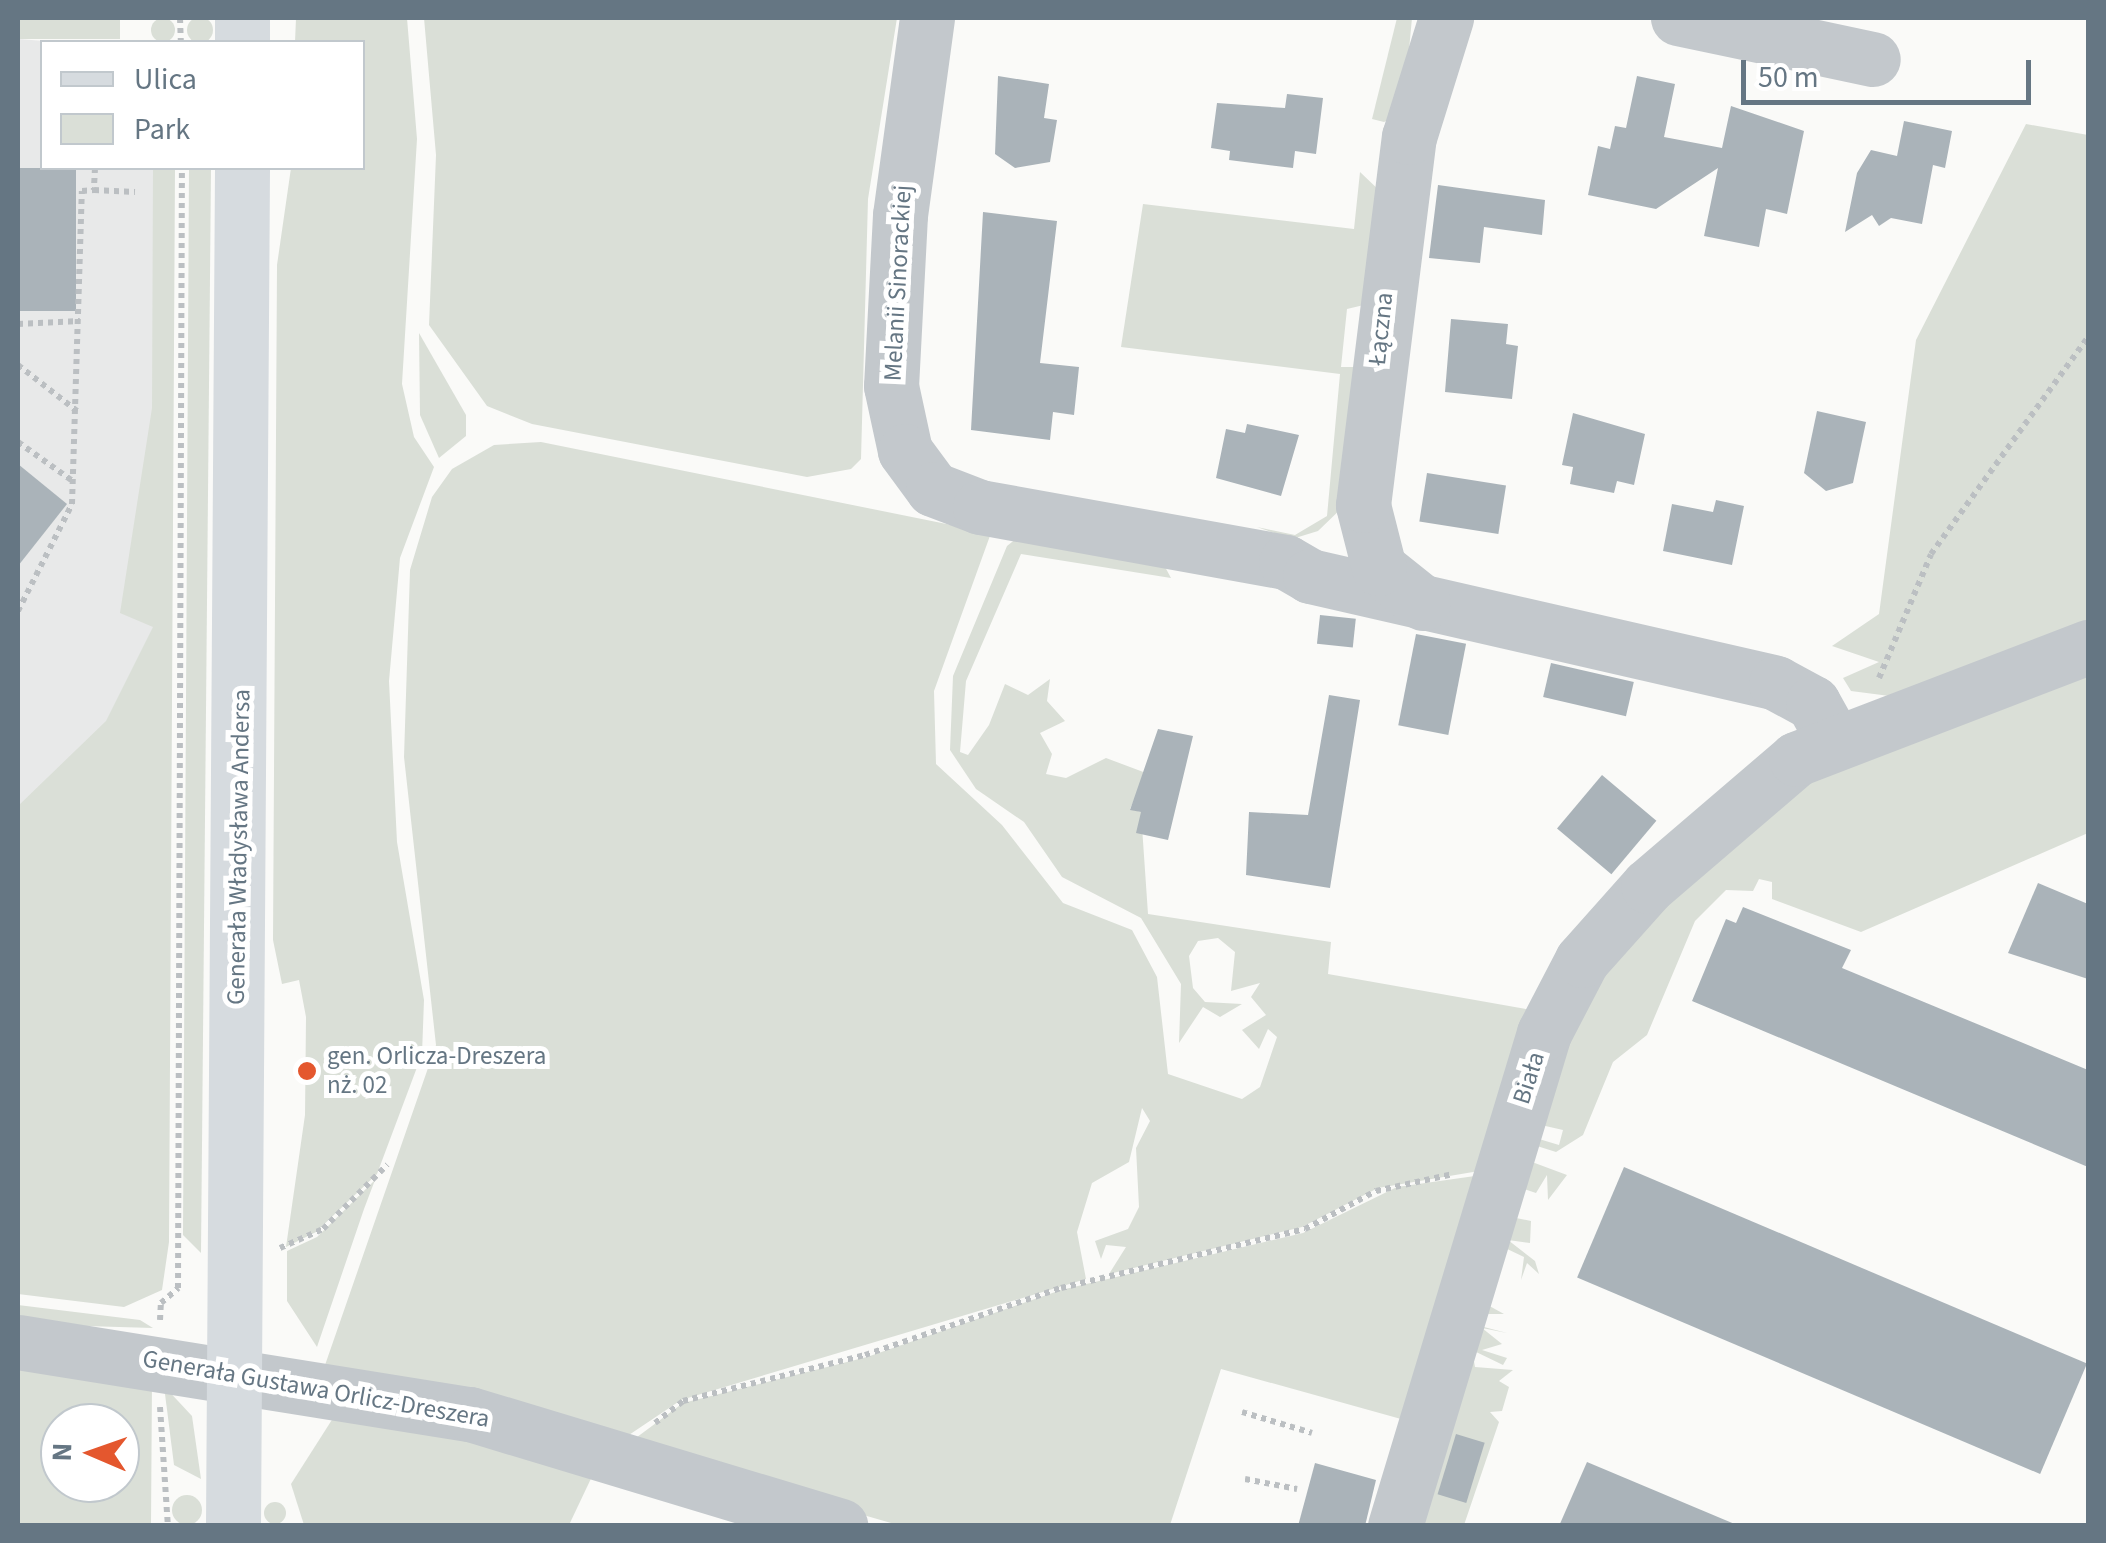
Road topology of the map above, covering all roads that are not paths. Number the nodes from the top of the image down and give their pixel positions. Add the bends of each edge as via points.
1 (927, 18) edge
2 (1446, 18) edge
3 (1678, 18) edge
4 (1873, 59) dead end
5 (242, 170) edge
6 (1363, 505) junction
7 (1286, 562) junction
8 (1440, 607) junction
9 (2088, 647) edge
10 (1846, 735) junction
11 (18, 1342) edge
12 (233, 1371) junction
13 (233, 1526) edge
14 (840, 1526) edge
15 (1395, 1526) edge

1 - 7 street, Melanii Sinorackiej via 900,215 893,402 917,474 980,507
2 - 6 street, Łączna via 1406,156
3 - 4 street
5 - 12 main road, Generała Władysława Andersa
6 - 7 street via 1320,546
6 - 8 street, Łączna via 1366,542 1383,574 1406,595
7 - 8 street
8 - 10 street via 1776,683 1813,703
9 - 10 street, Biała
10 - 15 street, Biała via 1747,793 1582,960 1553,1009
11 - 12 street, Generała Gustawa Orlicz-Dreszera
12 - 13 main road, Generała Władysława Andersa
12 - 14 street, Generała Gustawa Orlicz-Dreszera via 470,1414

